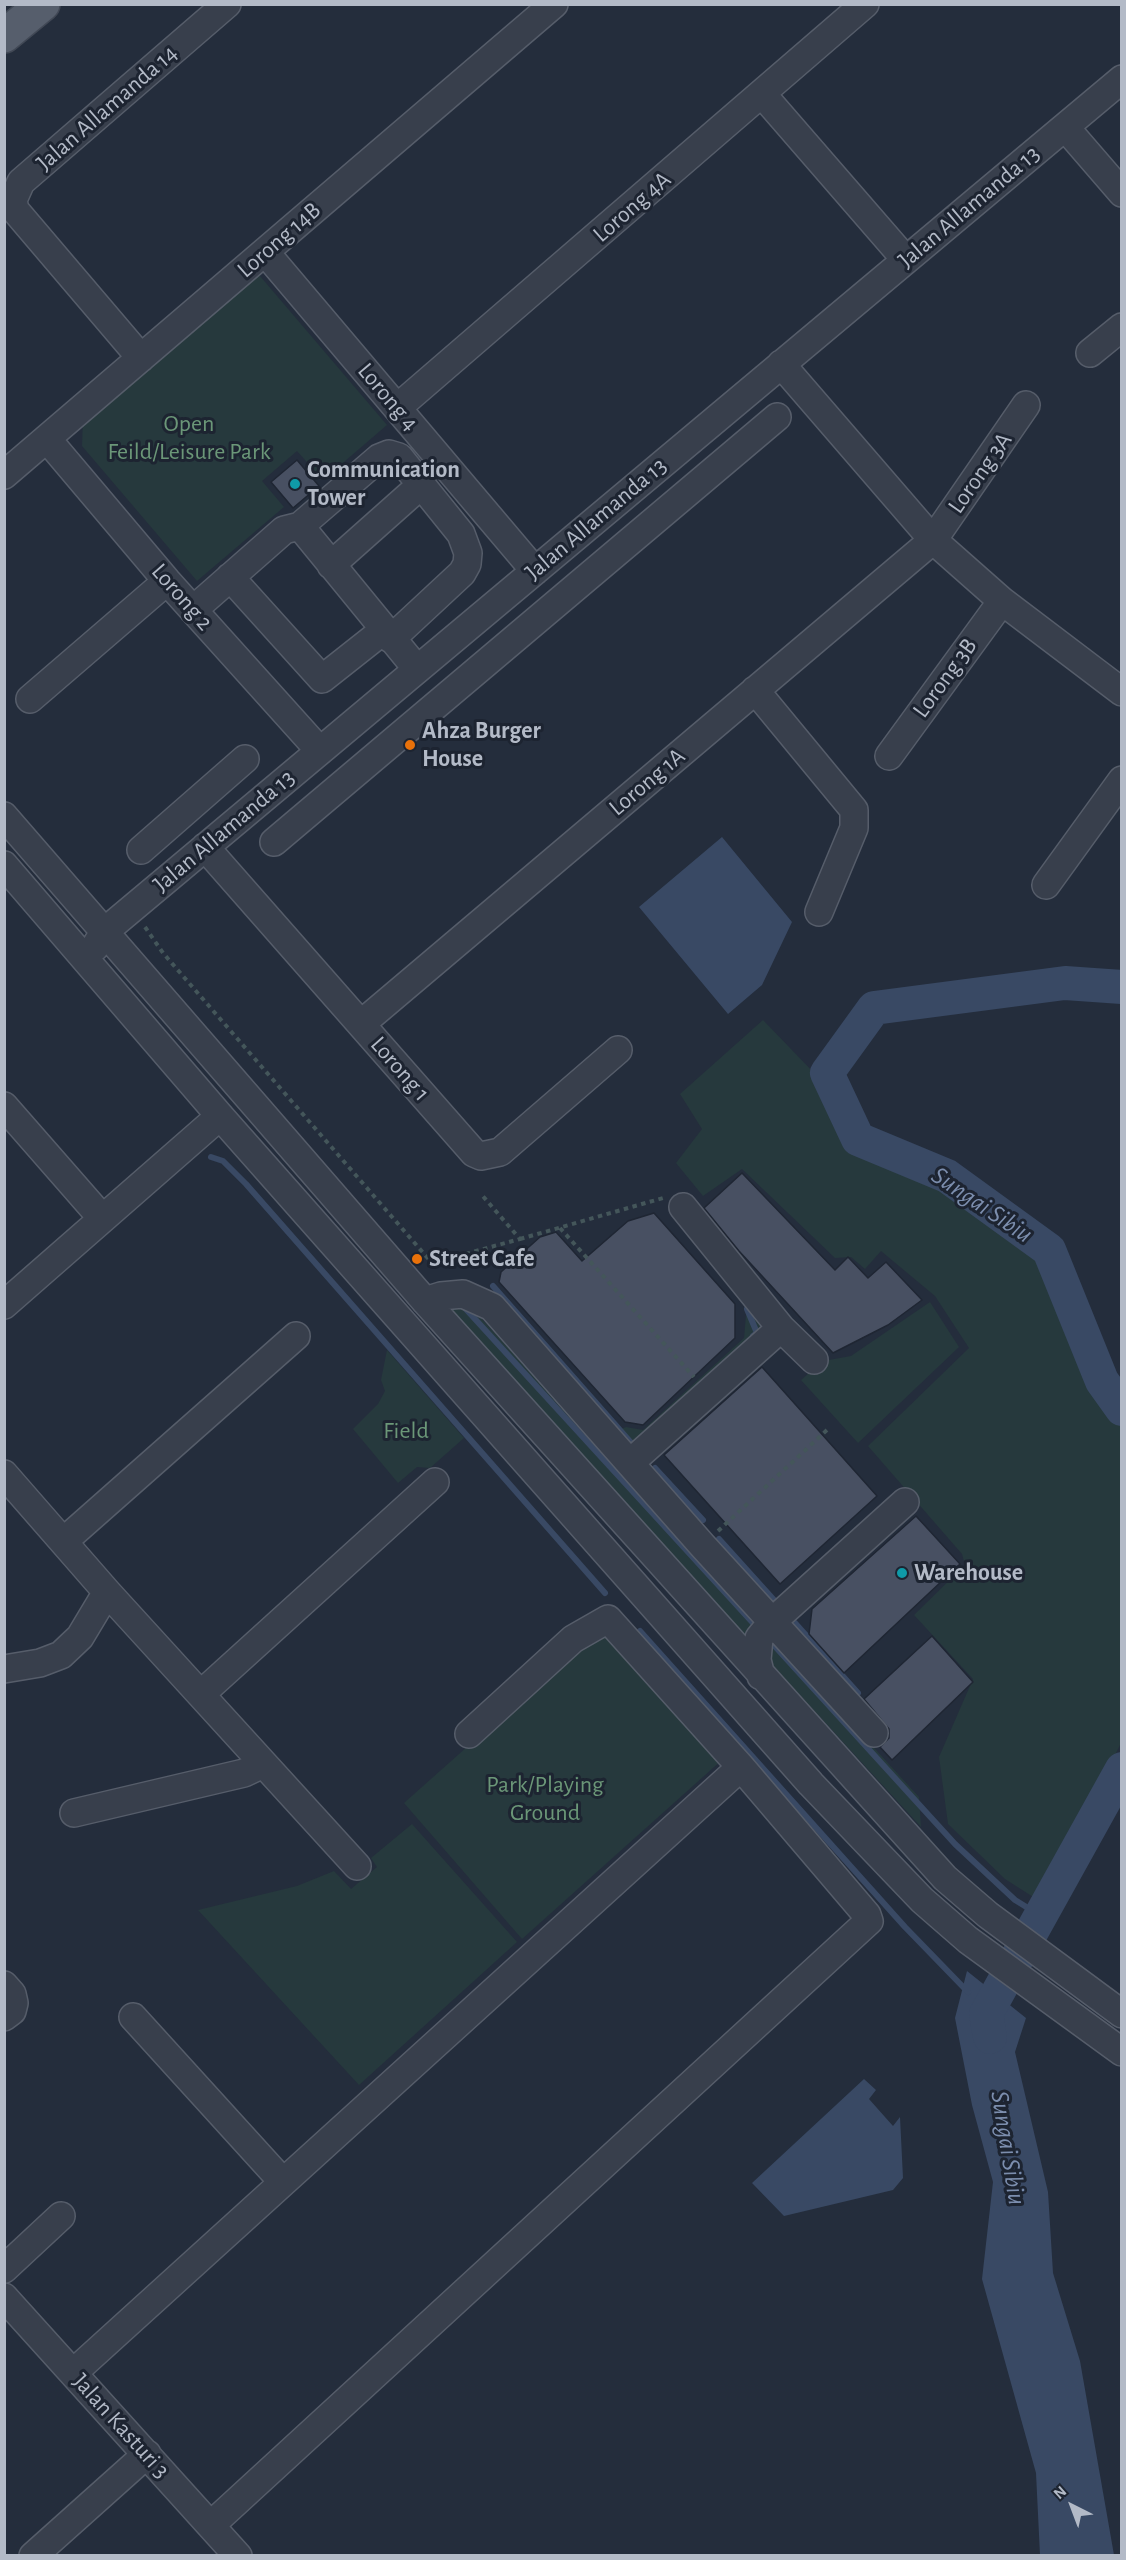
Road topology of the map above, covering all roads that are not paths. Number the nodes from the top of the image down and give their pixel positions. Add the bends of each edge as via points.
1 (43, 4) edge
2 (227, 4) edge
3 (554, 4) edge
4 (865, 4) edge
5 (4, 36) edge
6 (1122, 79) edge
7 (762, 94) junction
8 (1065, 126) junction
9 (1122, 193) edge
10 (10, 215) edge
11 (265, 252) junction
12 (906, 260) junction
13 (1122, 327) edge
14 (1090, 353) dead end
15 (141, 358) junction
16 (781, 364) junction
17 (1026, 405) dead end
18 (397, 408) junction
19 (777, 417) dead end
20 (46, 440) junction
21 (665, 461) junction
22 (4, 476) edge
23 (421, 485) junction
24 (692, 489) junction
25 (300, 526) junction
26 (933, 540) junction
27 (331, 565) junction
28 (535, 571) junction
29 (230, 577) junction
30 (167, 581) junction
31 (1002, 601) junction
32 (193, 610) junction
33 (388, 634) junction
34 (417, 669) junction
35 (395, 688) junction
36 (755, 690) junction
37 (1122, 692) edge
38 (30, 699) dead end
39 (422, 717) junction
40 (320, 751) junction
41 (889, 756) dead end
42 (245, 759) dead end
43 (1122, 780) edge
44 (217, 784) junction
45 (4, 816) edge
46 (243, 816) junction
47 (274, 842) dead end
48 (205, 847) junction
49 (141, 850) dead end
50 (4, 865) edge
51 (1046, 885) dead end
52 (819, 912) dead end
53 (104, 932) junction
54 (99, 972) junction
55 (362, 1024) junction
56 (618, 1050) dead end
57 (4, 1106) edge
58 (220, 1116) junction
59 (677, 1201) road end
60 (102, 1218) junction
61 (425, 1301) junction
62 (4, 1305) edge
63 (781, 1328) junction
64 (296, 1336) dead end
65 (814, 1360) dead end
66 (631, 1462) junction
67 (4, 1474) edge
68 (435, 1482) dead end
69 (905, 1502) dead end
70 (64, 1541) junction
71 (664, 1569) junction
72 (642, 1591) junction
73 (107, 1592) junction
74 (608, 1619) junction
75 (773, 1621) junction
76 (4, 1669) edge
77 (761, 1676) junction
78 (201, 1694) junction
79 (873, 1733) dead end
80 (469, 1734) dead end
81 (263, 1764) junction
82 (741, 1767) junction
83 (74, 1813) dead end
84 (357, 1866) dead end
85 (4, 1984) edge
86 (1122, 2014) edge
87 (4, 2017) edge
88 (133, 2017) dead end
89 (1120, 2051) edge
90 (283, 2182) junction
91 (61, 2216) dead end
92 (4, 2269) edge
93 (5, 2299) edge
94 (73, 2373) junction
95 (147, 2454) junction
96 (211, 2525) junction
97 (33, 2556) edge
98 (238, 2556) edge

1 - 5 main road
2 - 10 street, Jalan Allamanda 14 via 21,182
3 - 11 street, Lorong 14B
4 - 7 street, Lorong 4A
6 - 8 street, Jalan Allamanda 13
7 - 12 street
7 - 18 street, Lorong 4A
8 - 9 street
8 - 12 street, Jalan Allamanda 13
10 - 15 street, Jalan Allamanda 14
11 - 15 street, Lorong 14B
11 - 18 street, Lorong 4
12 - 16 street, Jalan Allamanda 13
13 - 14 street
15 - 20 street, Lorong 14B
16 - 21 street, Jalan Allamanda 13
16 - 26 street
17 - 26 street, Lorong 3A
18 - 28 street, Lorong 4
19 - 24 street
20 - 22 street, Lorong 14B
20 - 30 street, Lorong 2
21 - 24 street
21 - 28 street, Jalan Allamanda 13
23 - 25 street via 399,457 389,454 379,458
23 - 27 street
23 - 33 street via 461,534 468,553 467,564 462,573
24 - 39 street
25 - 27 street
25 - 29 street via 284,530
26 - 31 street
26 - 36 street, Lorong 1A
27 - 33 street
28 - 34 street, Jalan Allamanda 13
29 - 32 street
29 - 33 street via 322,679
30 - 32 street, Lorong 2
30 - 38 street
31 - 37 street
31 - 41 street, Lorong 3B
32 - 40 street, Lorong 2
33 - 34 street
34 - 35 street, Jalan Allamanda 13
35 - 39 street
35 - 40 street, Jalan Allamanda 13
36 - 52 street via 854,810 854,828
36 - 55 street, Lorong 1A
39 - 47 street
40 - 46 street, Jalan Allamanda 13
42 - 44 street
43 - 51 street
44 - 46 street
44 - 49 street
45 - 53 street
46 - 48 street, Jalan Allamanda 13
48 - 53 street, Jalan Allamanda 13
48 - 55 street, Lorong 1
50 - 54 street
53 - 54 street via 94,952
53 - 61 street
54 - 58 street
55 - 56 street, Lorong 1 via 474,1153 482,1156 500,1152
57 - 60 street
58 - 60 street
58 - 72 street
59 - 63 street
60 - 62 street
61 - 66 street via 462,1294 492,1307
61 - 71 street
63 - 65 street
63 - 66 street
64 - 70 street
66 - 75 street
67 - 70 street
68 - 78 street
69 - 75 street
70 - 73 street
71 - 72 street
71 - 77 street
72 - 74 street
72 - 89 street via 811,1784 922,1900 968,1940
73 - 76 street via 80,1637 61,1655
73 - 78 street
74 - 80 street via 573,1639
74 - 82 street
75 - 77 street via 756,1648
75 - 79 street
77 - 86 street via 945,1878 996,1922
78 - 81 street
81 - 83 street via 244,1773
81 - 84 street
82 - 90 street
82 - 96 street via 867,1915 866,1926
85 - 87 street via 14,2003 12,2011
88 - 90 street
90 - 94 street
91 - 92 street
93 - 94 street, Jalan Kasturi 3
94 - 95 street, Jalan Kasturi 3
95 - 96 street, Jalan Kasturi 3
95 - 97 street
96 - 98 street, Jalan Kasturi 3

